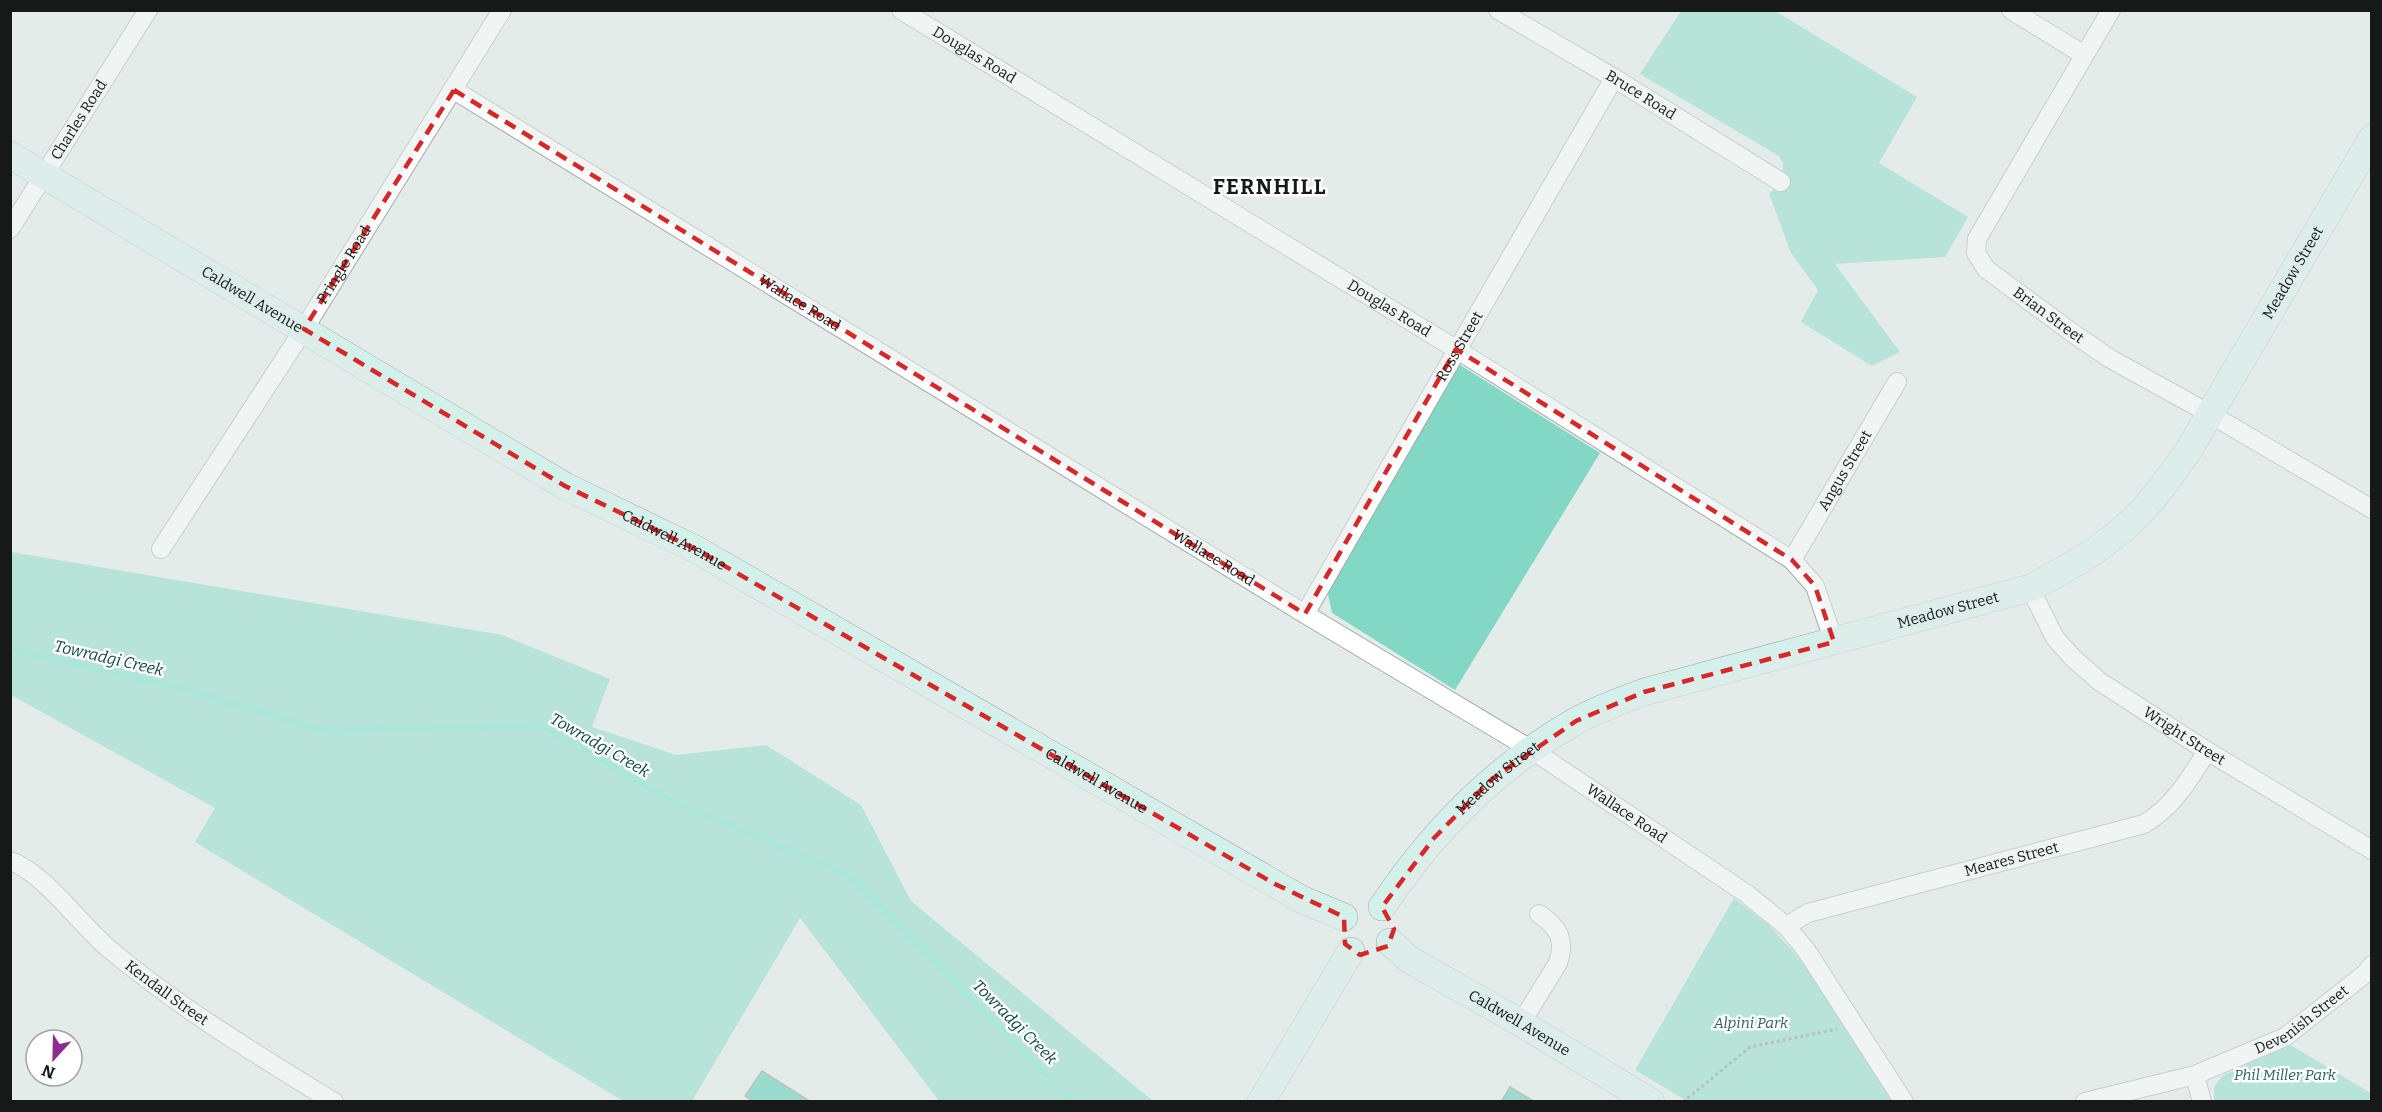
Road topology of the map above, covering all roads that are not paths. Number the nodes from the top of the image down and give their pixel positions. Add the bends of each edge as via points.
1 (148, 10) edge
2 (502, 10) edge
3 (901, 10) edge
4 (1498, 10) edge
5 (2011, 10) edge
6 (2111, 10) edge
7 (2084, 55) junction
8 (1614, 78) junction
9 (454, 90) junction
10 (2372, 138) edge
11 (10, 155) edge
12 (45, 176) junction
13 (1781, 182) dead end
14 (10, 230) edge
15 (304, 329) junction
16 (1456, 349) junction
17 (1897, 382) dead end
18 (2210, 414) junction
19 (2372, 509) edge
20 (161, 549) dead end
21 (1792, 560) junction
22 (2030, 588) junction
23 (1305, 614) junction
24 (1834, 642) junction
25 (1532, 750) junction
26 (2207, 751) junction
27 (2372, 850) edge
28 (13, 861) edge
29 (1382, 907) junction
30 (1539, 914) dead end
31 (1344, 916) junction
32 (1786, 926) junction
33 (1390, 942) junction
34 (1352, 951) junction
35 (2372, 965) edge
36 (1521, 1023) junction
37 (2195, 1076) junction
38 (334, 1101) edge
39 (1261, 1101) edge
40 (1651, 1101) edge
41 (1904, 1101) edge
42 (2085, 1101) edge
43 (2202, 1101) edge

1 - 12 street, Charles Road
2 - 9 street, Pringle Road
3 - 16 street, Douglas Road
4 - 8 street, Bruce Road
5 - 7 street
6 - 7 street, Brian Street
7 - 18 street, Brian Street via 1977,239 1976,253 1986,269 2073,334
8 - 13 street, Bruce Road
8 - 16 street, Ross Street
9 - 15 street, Pringle Road
9 - 23 street, Wallace Road
10 - 18 main road, Meadow Street
11 - 12 main road, Caldwell Avenue
12 - 14 street, Charles Road
12 - 15 main road, Caldwell Avenue
15 - 20 street, Pringle Road
15 - 31 main road, Caldwell Avenue via 565,486 697,550 1275,885
16 - 21 street, Douglas Road
16 - 23 street, Ross Street
17 - 21 street, Angus Street
18 - 19 street, Brian Street
18 - 22 main road, Meadow Street via 2181,461 2136,517 2073,566
21 - 24 street, Douglas Road via 1815,586
22 - 24 main road, Meadow Street
22 - 26 street, Wright Street via 2055,638 2073,658 2099,681
23 - 25 street, Wallace Road
24 - 25 main road, Meadow Street via 1644,692 1576,721
25 - 29 main road, Meadow Street via 1492,779 1434,838
25 - 32 street, Wallace Road via 1747,894
26 - 27 street, Wright Street
26 - 32 street, Meares Street via 2172,802 2144,824 1808,913
28 - 38 street, Kendall Street via 32,872 107,947 166,993 241,1046
29 - 31 main road via 1359,904
29 - 33 main road via 1392,920
30 - 36 street via 1558,932 1561,953
31 - 34 main road via 1341,934
32 - 41 street, Wallace Road via 1806,950
33 - 34 main road via 1381,952 1369,956
33 - 36 main road, Caldwell Avenue via 1410,960
34 - 39 main road
35 - 37 street, Devenish Street via 2285,1037
36 - 40 main road, Caldwell Avenue
37 - 42 street, Devenish Street
37 - 43 street

